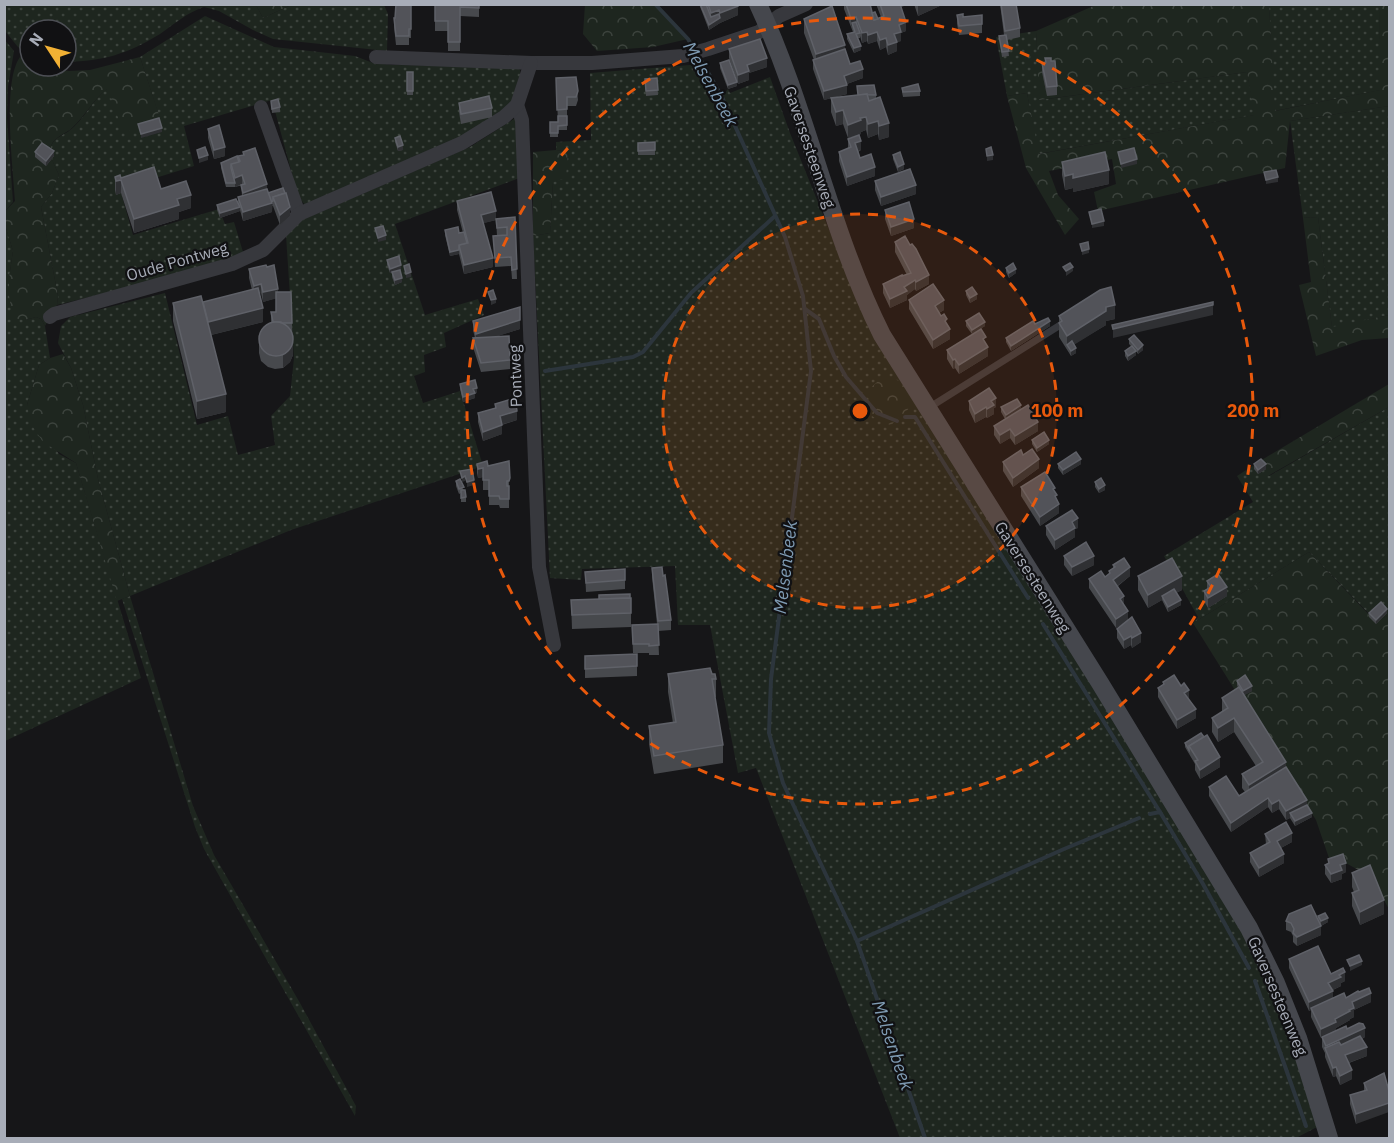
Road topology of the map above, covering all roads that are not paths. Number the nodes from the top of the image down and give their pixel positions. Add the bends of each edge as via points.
1 (758, 4) edge
2 (806, 4) edge
3 (767, 24) junction
4 (376, 57) dead end
5 (531, 63) junction
6 (517, 105) junction
7 (261, 107) dead end
8 (299, 214) junction
9 (50, 317) dead end
10 (1071, 318) edge
11 (928, 408) junction
12 (554, 645) dead end
13 (1329, 1138) edge

1 - 3 street, Gaversesteenweg
2 - 3 street
3 - 5 street via 759,32 683,56
3 - 11 street, Gaversesteenweg via 857,281 882,335
4 - 5 street
5 - 6 street, Pontweg
6 - 8 street via 462,143
6 - 12 street, Pontweg via 522,120 539,567
7 - 8 street
8 - 9 street, Oude Pontweg via 262,250 232,264
10 - 11 lane
11 - 13 street, Gaversesteenweg via 1249,928 1298,1038

